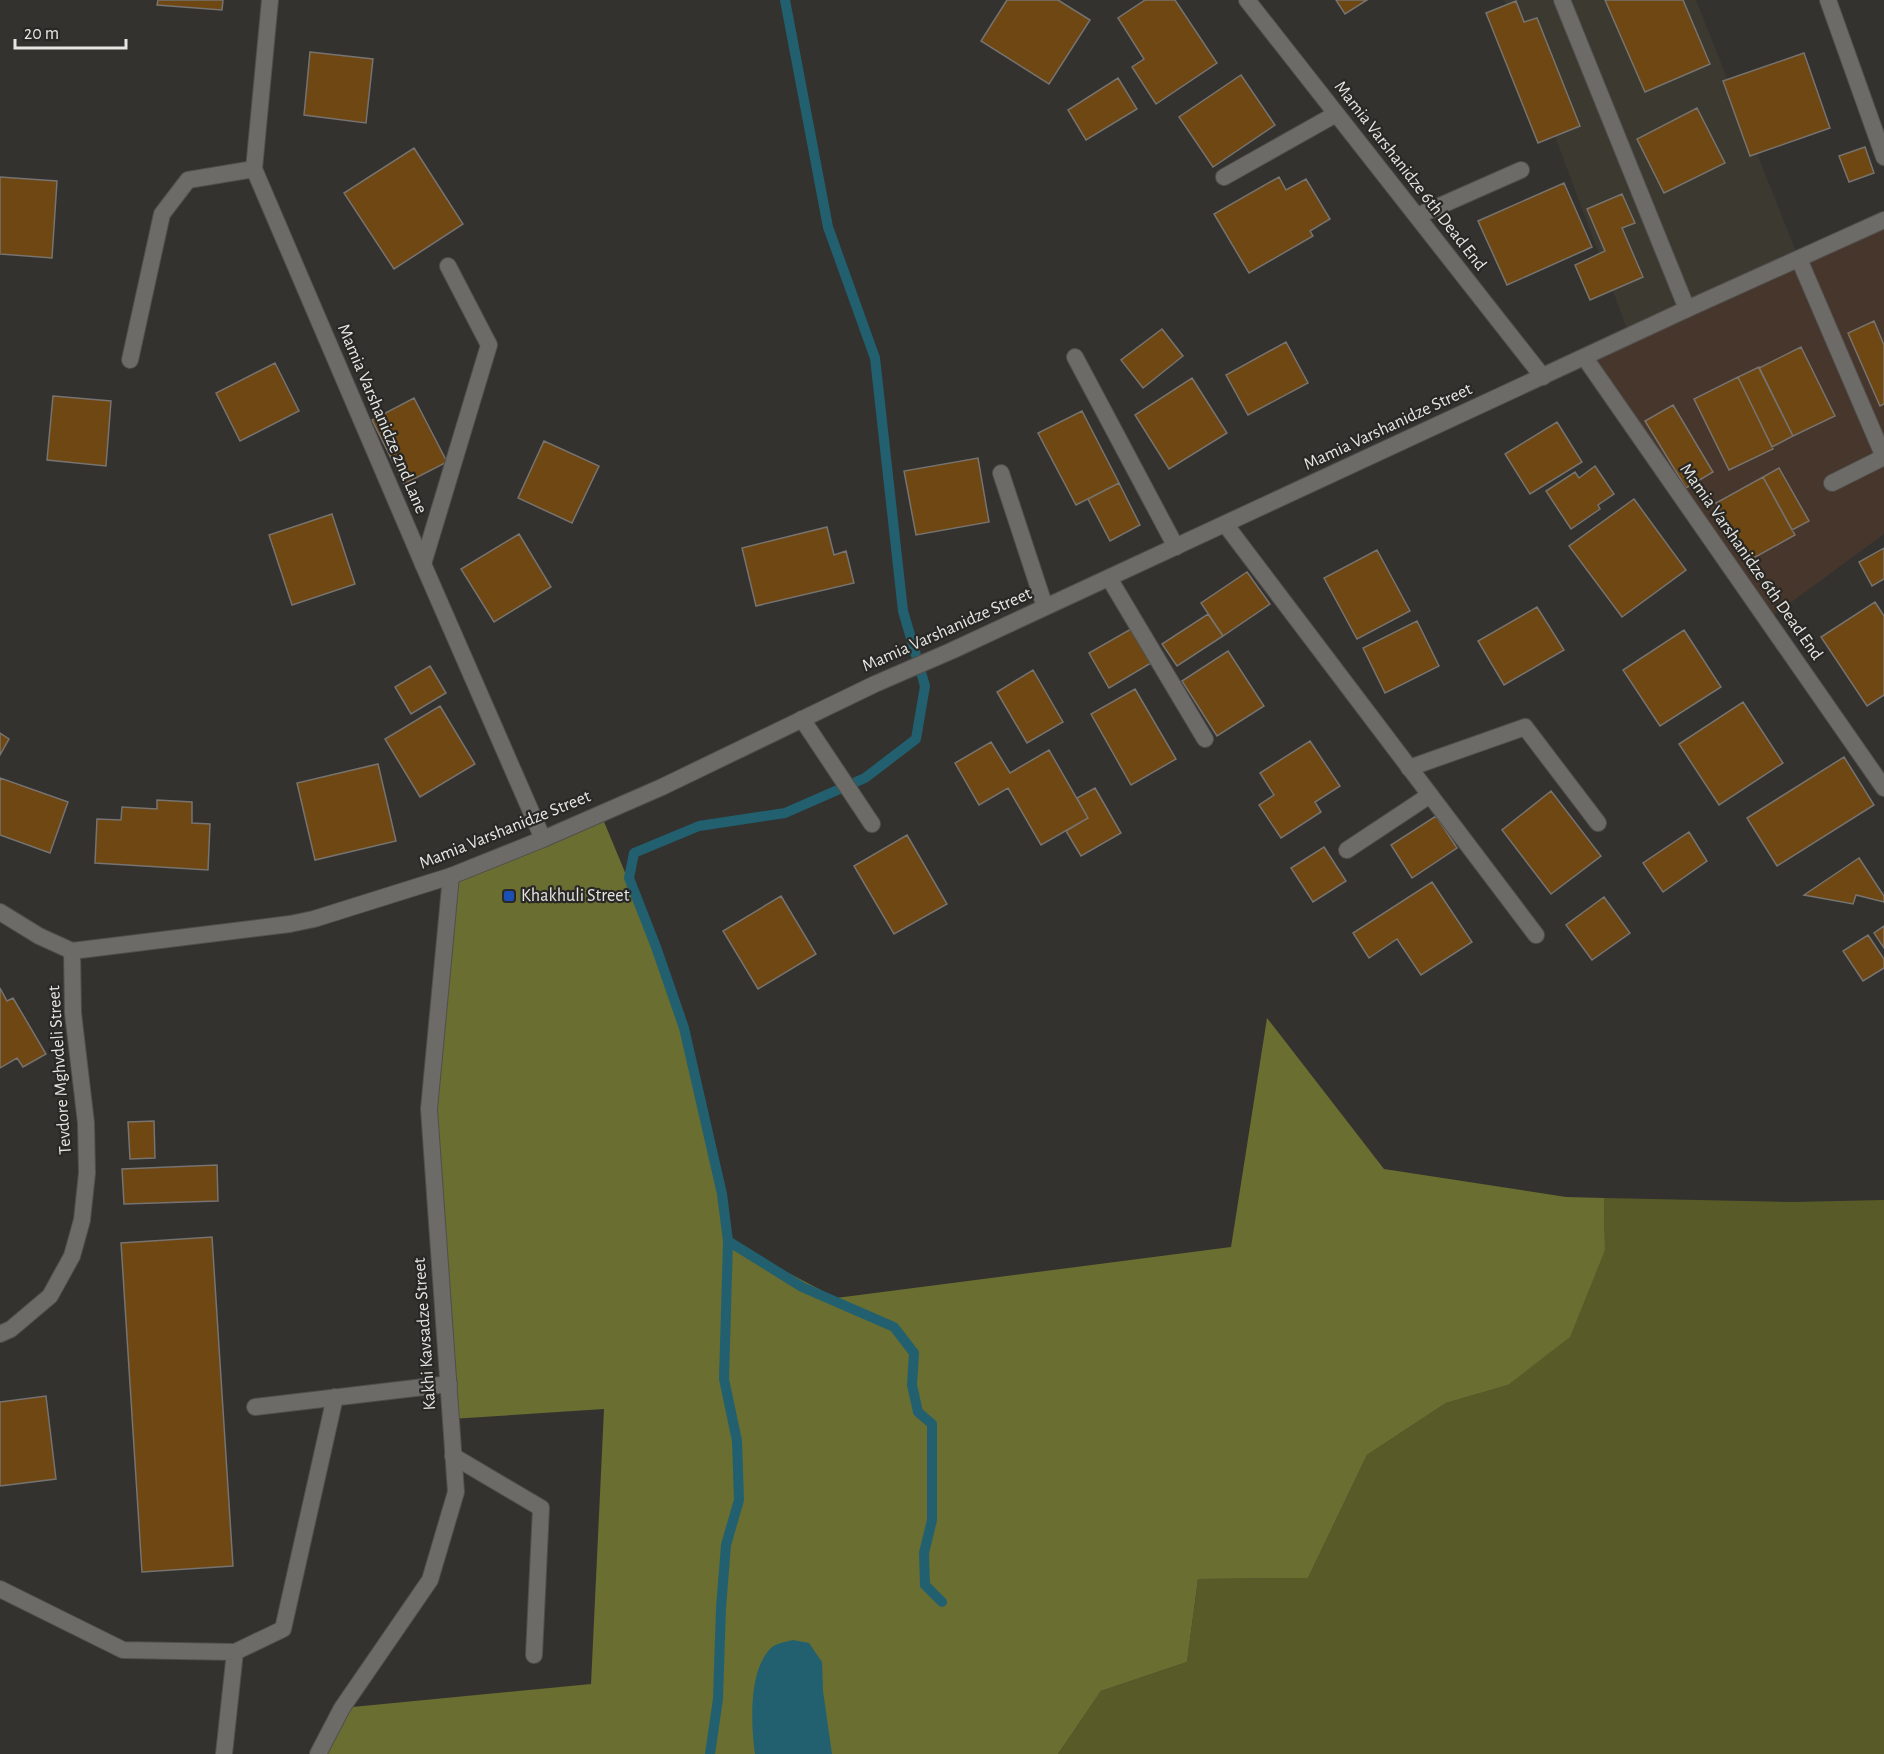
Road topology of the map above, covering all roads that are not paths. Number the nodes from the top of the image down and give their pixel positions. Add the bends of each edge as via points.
1 (270, 0) edge
2 (1247, 0) edge
3 (1562, 0) edge
4 (1828, 0) edge
5 (1336, 114) junction
6 (1884, 157) edge
7 (254, 169) junction
8 (1521, 170) dead end
9 (1224, 177) dead end
10 (1417, 216) junction
11 (1884, 220) edge
12 (1798, 259) junction
13 (448, 266) dead end
14 (1687, 309) junction
15 (1075, 357) dead end
16 (1585, 358) junction
17 (130, 360) dead end
18 (1543, 377) junction
19 (1884, 457) edge
20 (1001, 473) dead end
21 (1832, 483) dead end
22 (1225, 524) junction
23 (1176, 547) junction
24 (423, 564) junction
25 (1109, 578) junction
26 (1045, 607) junction
27 (801, 719) junction
28 (1205, 739) dead end
29 (1409, 768) junction
30 (1884, 788) edge
31 (1430, 795) junction
32 (1598, 823) dead end
33 (872, 824) dead end
34 (543, 839) junction
35 (1347, 850) dead end
36 (451, 876) junction
37 (0, 912) edge
38 (1536, 935) dead end
39 (72, 951) junction
40 (0, 1334) edge
41 (449, 1384) junction
42 (334, 1397) junction
43 (255, 1407) dead end
44 (453, 1456) junction
45 (0, 1589) edge
46 (235, 1652) junction
47 (534, 1655) dead end
48 (224, 1754) edge
49 (318, 1754) edge

1 - 7 street, Mamia Varshanidze 2nd Lane
2 - 5 street, Mamia Varshanidze 6th Dead End
3 - 14 street
4 - 6 street
5 - 9 street
5 - 10 street, Mamia Varshanidze 6th Dead End
7 - 17 street via 188,180 162,214
7 - 24 street, Mamia Varshanidze 2nd Lane
8 - 10 street
10 - 18 street, Mamia Varshanidze 6th Dead End
11 - 12 street, Mamia Varshanidze Street
12 - 14 street, Mamia Varshanidze Street
12 - 19 street
13 - 24 street via 489,345
14 - 16 street, Mamia Varshanidze Street
15 - 23 street
16 - 18 street, Mamia Varshanidze Street
16 - 30 street, Mamia Varshanidze 6th Dead End
18 - 22 street, Mamia Varshanidze Street
19 - 21 street
20 - 26 street
22 - 23 street, Mamia Varshanidze Street
22 - 29 street
23 - 25 street, Mamia Varshanidze Street
24 - 34 street, Mamia Varshanidze 2nd Lane
25 - 26 street, Mamia Varshanidze Street
25 - 28 street
26 - 27 street, Mamia Varshanidze Street
27 - 33 street
27 - 34 street, Mamia Varshanidze Street
29 - 31 street
29 - 32 street via 1525,727
31 - 35 street
31 - 38 street
34 - 36 street, Mamia Varshanidze Street
36 - 39 street, Mamia Varshanidze Street via 290,924
36 - 41 street, Kakhi Kavsadze Street via 429,1109
37 - 39 street
39 - 40 street, Tevdore Mghvdeli Street via 73,1013 86,1123 87,1173 82,1220 72,1256 50,1296
41 - 42 street
41 - 44 street, Kakhi Kavsadze Street
42 - 43 street
42 - 46 street via 283,1629
44 - 47 street via 541,1508
44 - 49 street, Kakhi Kavsadze Street via 456,1492 430,1580 342,1708
45 - 46 street via 123,1650
46 - 48 street

